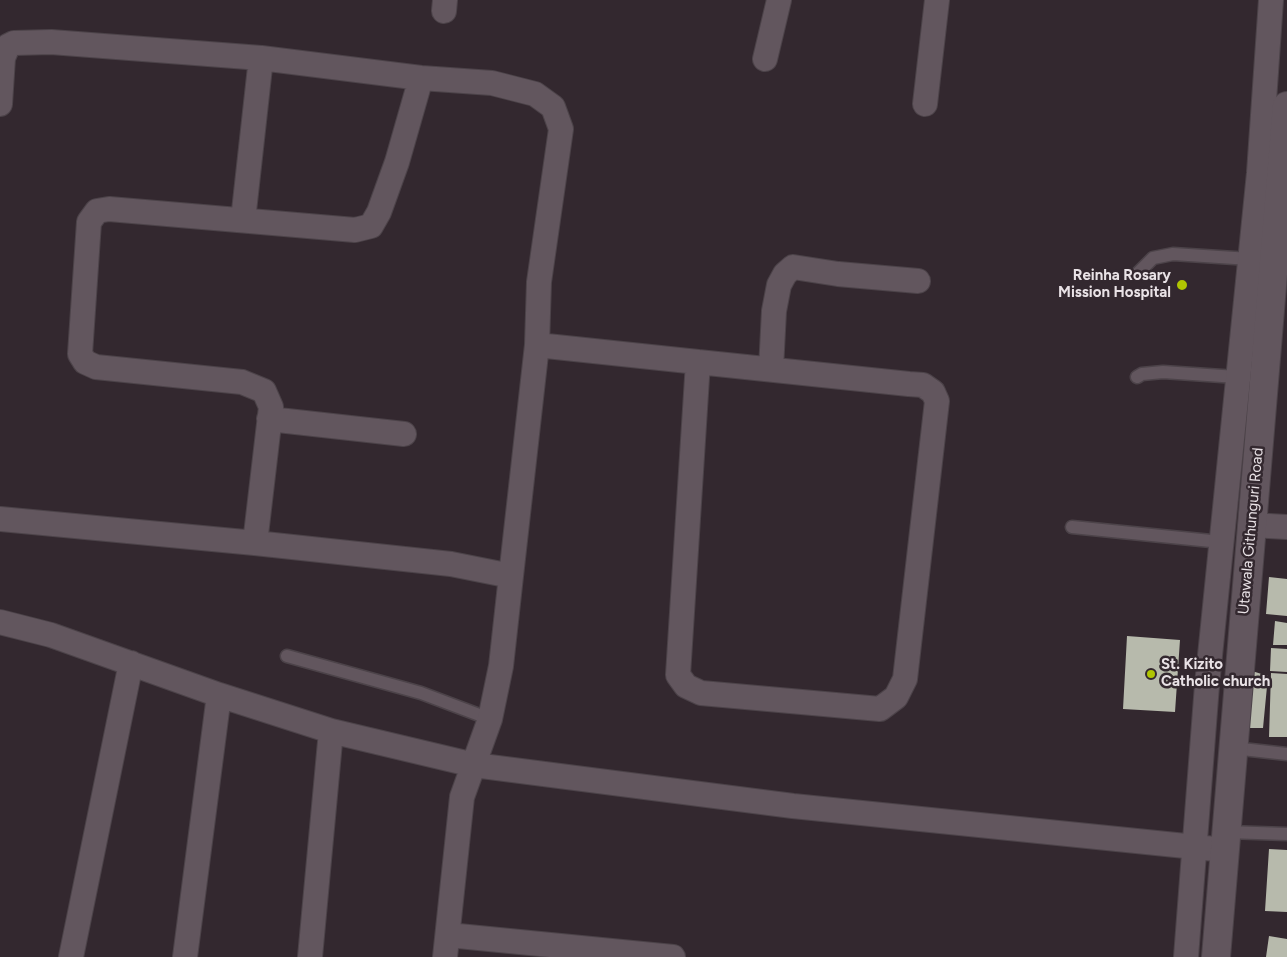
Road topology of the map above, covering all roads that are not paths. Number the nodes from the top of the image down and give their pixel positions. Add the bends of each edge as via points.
1 (778, 0) edge
2 (937, 0) edge
3 (1271, 0) edge
4 (261, 58) junction
5 (765, 59) dead end
6 (421, 78) junction
7 (0, 104) edge
8 (925, 104) dead end
9 (1287, 106) edge
10 (243, 220) junction
11 (1250, 259) junction
12 (1137, 274) dead end
13 (918, 281) dead end
14 (537, 345) junction
15 (698, 362) junction
16 (771, 369) junction
17 (1137, 377) dead end
18 (1238, 377) junction
19 (269, 419) junction
20 (404, 434) dead end
21 (0, 519) edge
22 (1251, 525) junction
23 (1072, 527) dead end
24 (1287, 527) edge
25 (1221, 542) junction
26 (255, 543) junction
27 (511, 576) junction
28 (0, 622) edge
29 (287, 656) dead end
30 (131, 663) junction
31 (219, 695) junction
32 (490, 719) junction
33 (331, 731) junction
34 (1233, 748) junction
35 (1287, 754) edge
36 (474, 765) junction
37 (1287, 834) edge
38 (1226, 841) junction
39 (1195, 846) junction
40 (446, 946) edge
41 (576, 952) edge
42 (71, 957) edge
43 (185, 957) edge
44 (310, 957) edge
45 (673, 957) edge
46 (1186, 957) edge
47 (1216, 957) edge

1 - 5 street
2 - 8 street
3 - 11 street
4 - 6 street
4 - 7 street via 51,42 14,43 8,46 3,58
4 - 10 street
6 - 10 street via 397,162 379,212 370,226 355,230
6 - 14 street via 492,83 535,94 553,107 561,129 539,282
9 - 22 street, Utawala Githunguri Road
10 - 19 street via 109,209 97,211 89,222 80,354 85,362 96,367 242,382 264,392 271,407
11 - 12 lane via 1173,254 1153,258
11 - 18 street
13 - 16 street via 793,268 779,285 774,311
14 - 15 street
14 - 27 street
15 - 16 street
15 - 16 street via 678,675 686,686 701,693 880,709 896,696 905,680 937,401 923,385
17 - 18 lane via 1163,372
18 - 25 street
19 - 20 street
19 - 26 street
21 - 26 street
22 - 24 street
22 - 34 street, Utawala Githunguri Road
23 - 25 lane
25 - 39 street
26 - 27 street via 451,564
27 - 32 street via 502,666
28 - 30 street via 51,635
29 - 32 lane via 421,693
30 - 31 street
30 - 42 street
31 - 33 street
31 - 43 street
32 - 36 street
33 - 36 street
33 - 44 street
34 - 35 lane
34 - 38 street, Utawala Githunguri Road
36 - 39 street via 792,806
36 - 40 street via 462,797
37 - 38 lane
38 - 39 street
38 - 47 street, Utawala Githunguri Road
39 - 46 street
40 - 41 street
41 - 45 street

